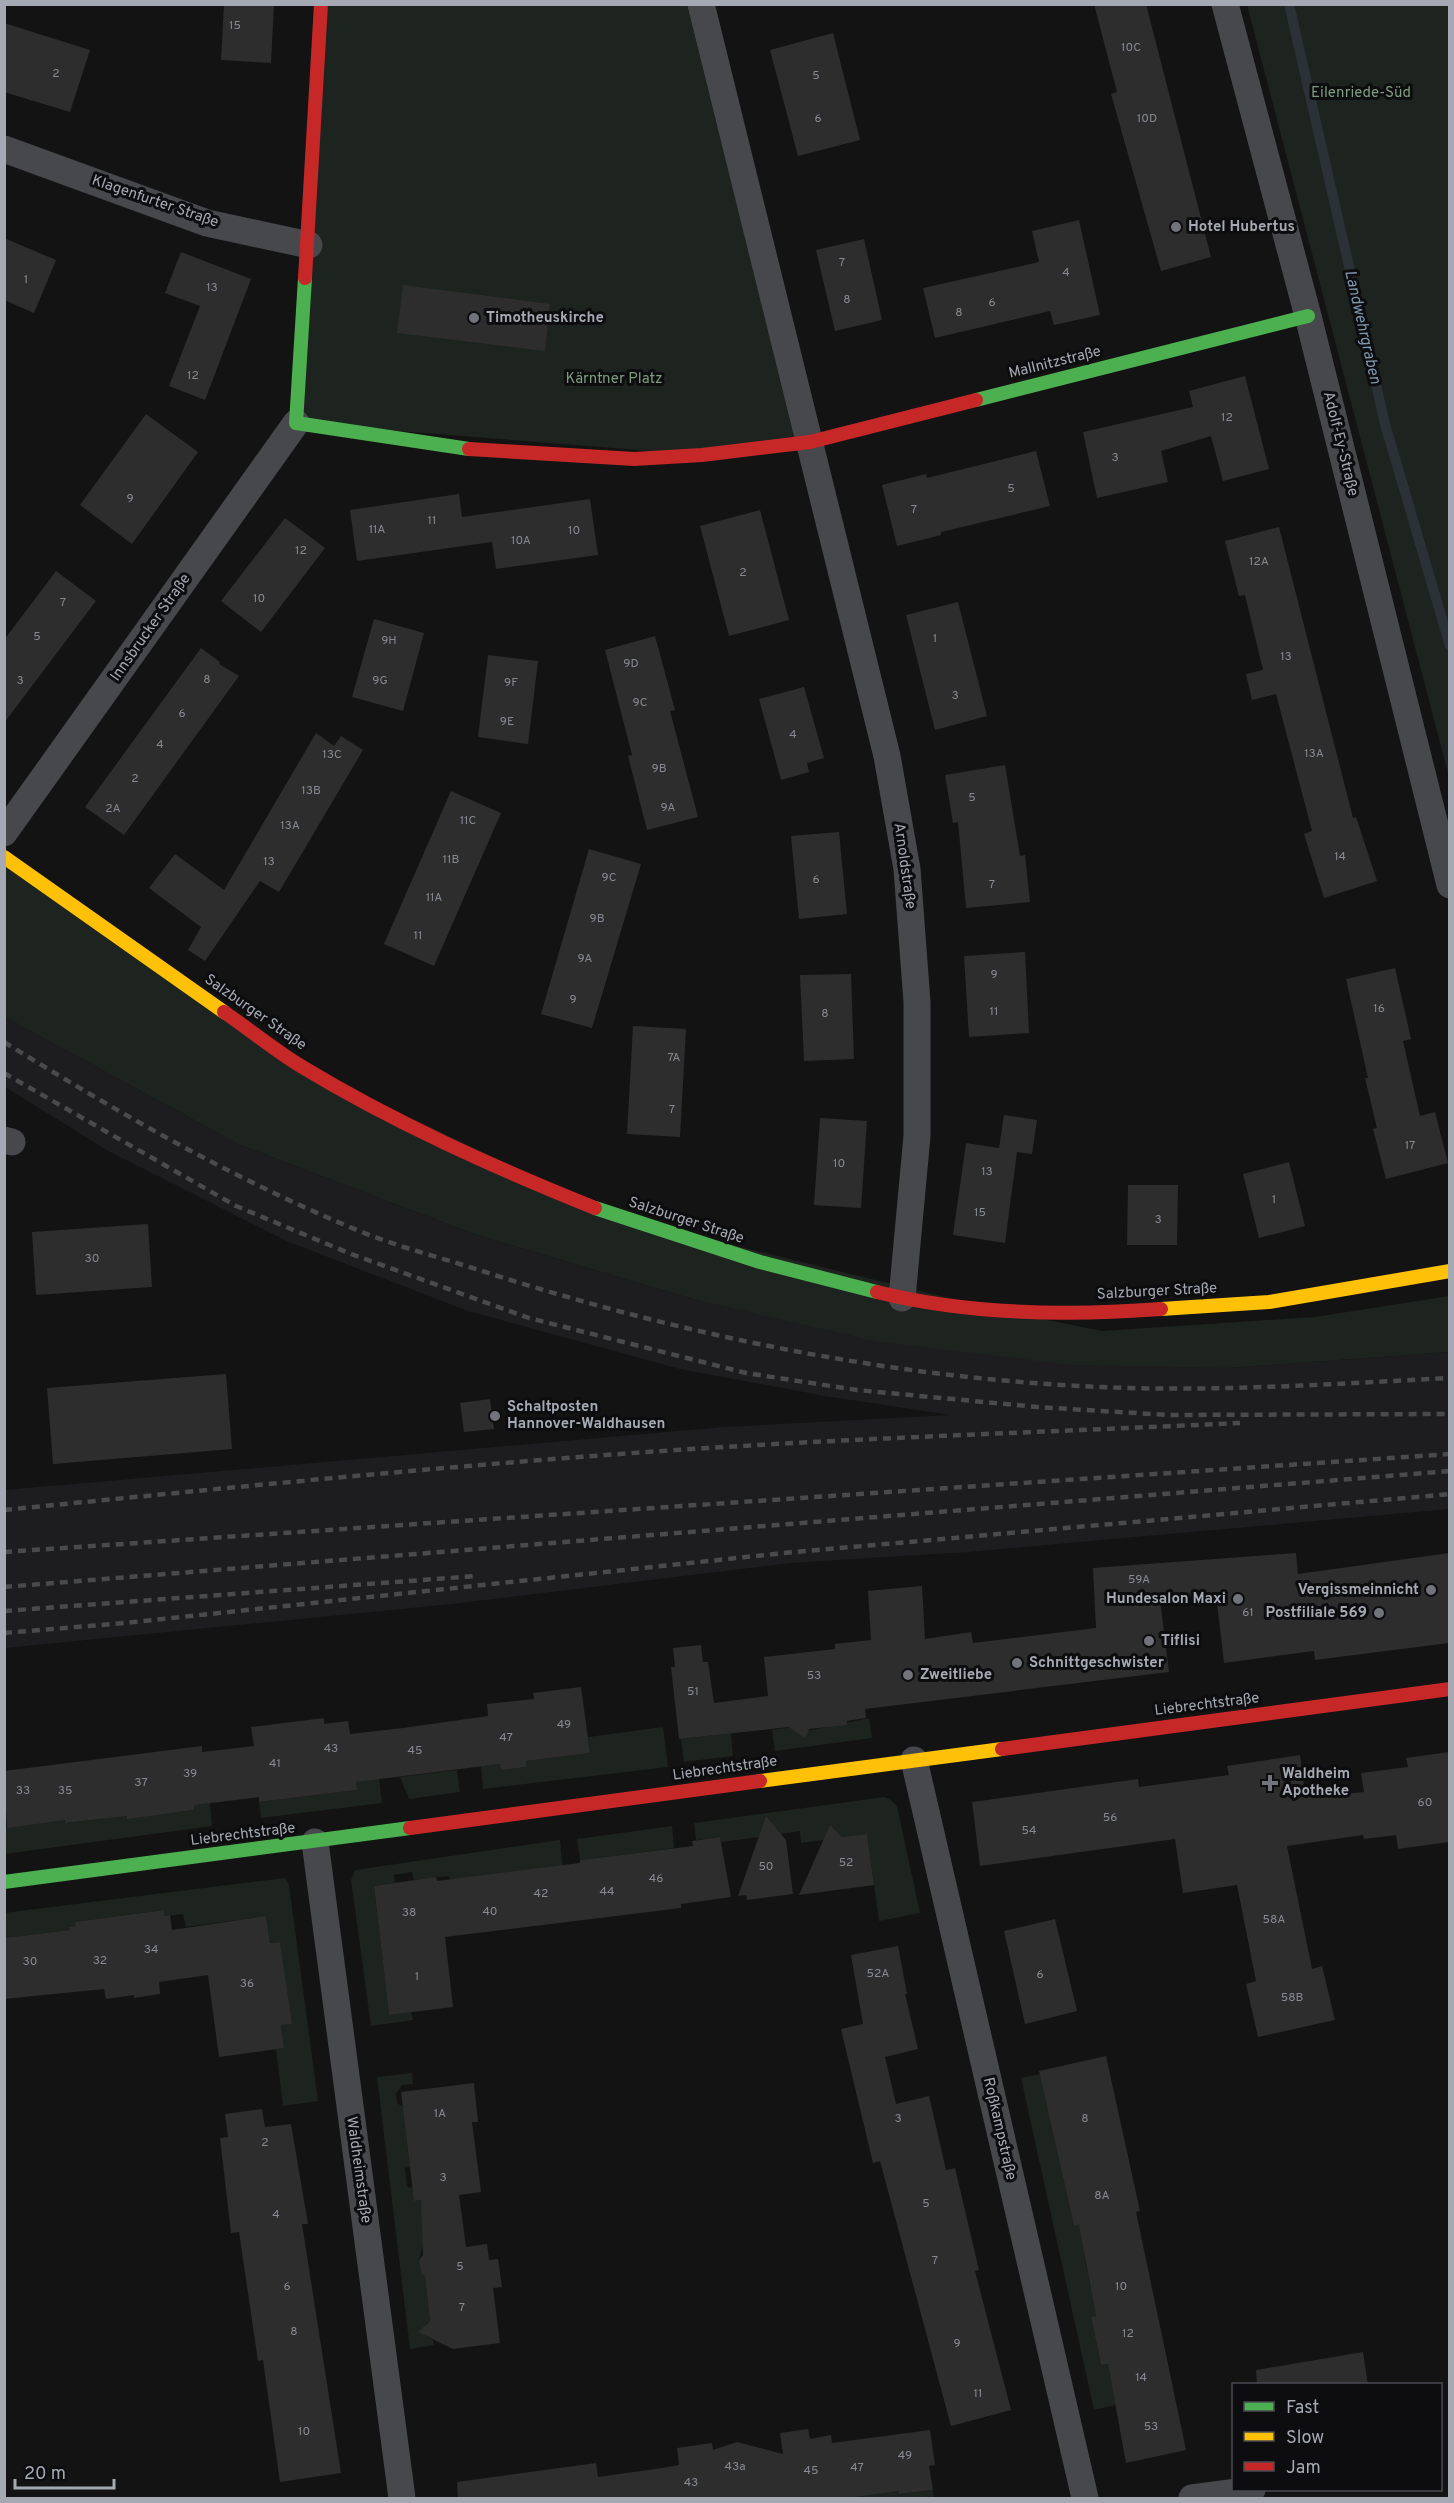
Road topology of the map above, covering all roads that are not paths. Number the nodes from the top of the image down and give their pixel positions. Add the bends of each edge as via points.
1 (321, 4) edge
2 (701, 4) edge
3 (1225, 4) edge
4 (4, 148) edge
5 (309, 245) junction
6 (1308, 316) junction
7 (296, 423) junction
8 (810, 442) junction
9 (4, 833) edge
10 (4, 857) edge
11 (1449, 885) edge
12 (1449, 1271) edge
13 (902, 1298) junction
14 (1449, 1689) edge
15 (914, 1760) junction
16 (315, 1842) junction
17 (4, 1882) edge
18 (1245, 2491) edge
19 (402, 2499) edge
20 (1085, 2499) edge
21 (1192, 2499) edge

1 - 5 street
2 - 8 street
3 - 6 street, Adolf-Ey-Straße
4 - 5 street, Klagenfurter Straße via 207,223
5 - 7 street
6 - 8 street, Mallnitzstraße
6 - 11 street, Adolf-Ey-Straße
7 - 8 street via 459,448 575,457 656,458
7 - 9 street, Innsbrucker Straße
8 - 13 street, Arnoldstraße via 886,756 907,869 918,1002 917,1137
10 - 13 street, Salzburger Straße via 298,1064 403,1123 512,1175 618,1217 760,1262
12 - 13 street, Salzburger Straße via 1269,1302 1106,1313 1002,1311
14 - 15 street, Liebrechtstraße
15 - 16 street, Liebrechtstraße
15 - 20 street, Roßkampstraße
16 - 17 street, Liebrechtstraße
16 - 19 street, Waldheimstraße
18 - 21 street

